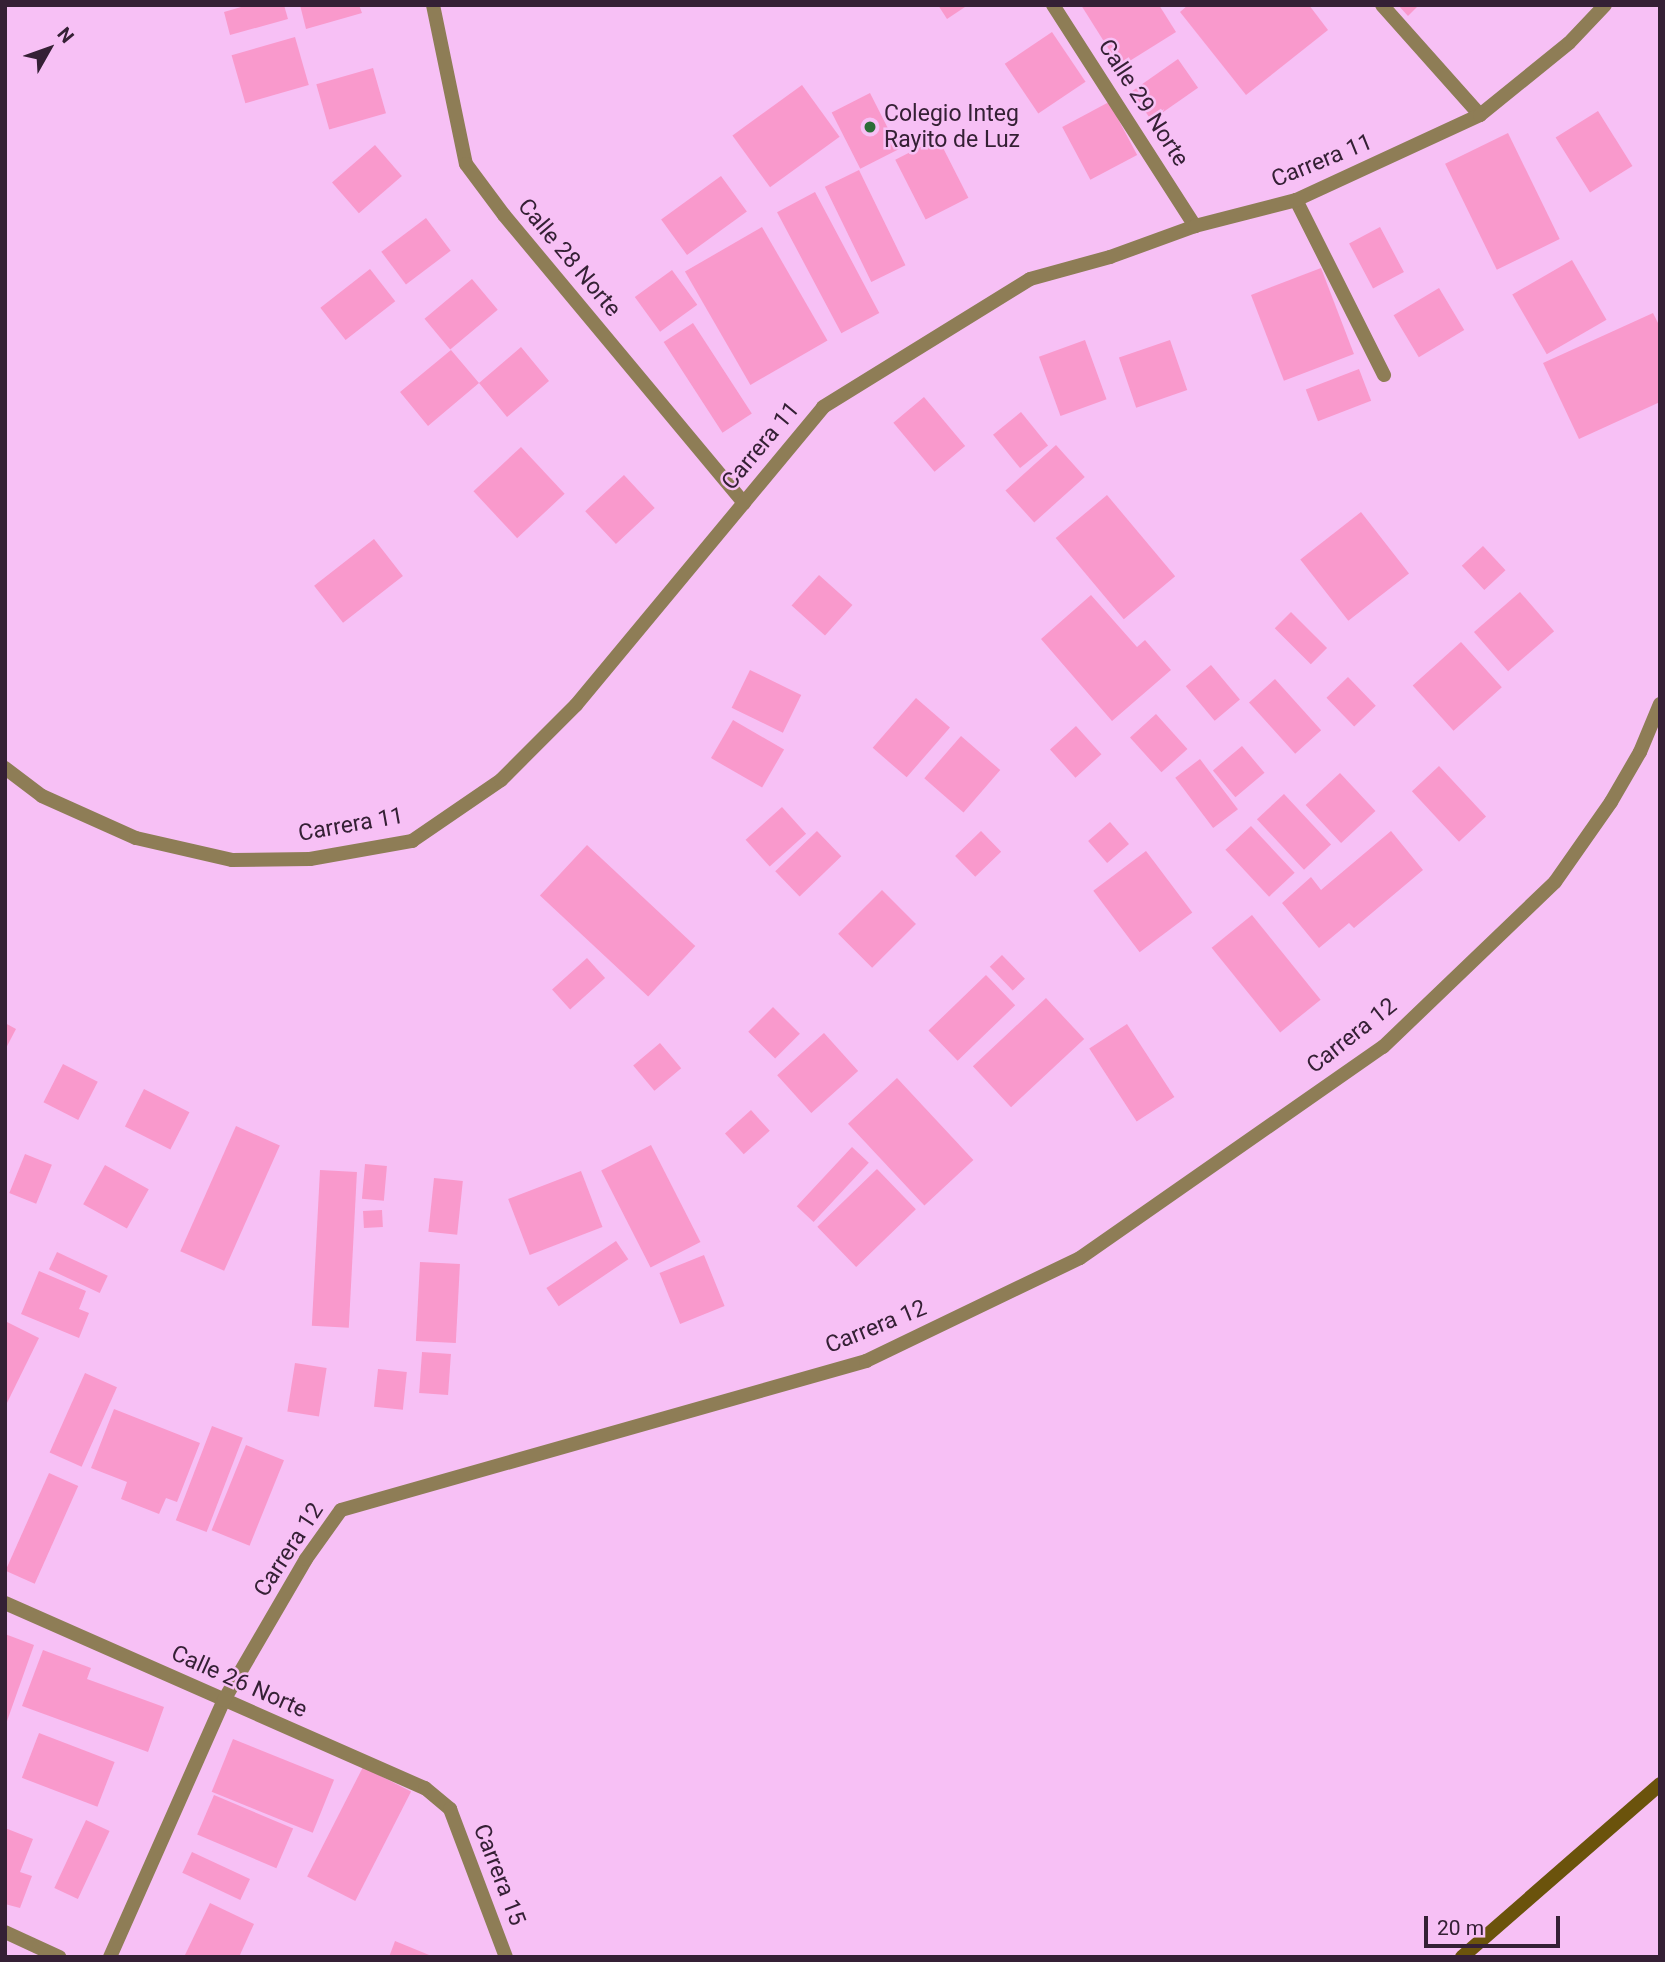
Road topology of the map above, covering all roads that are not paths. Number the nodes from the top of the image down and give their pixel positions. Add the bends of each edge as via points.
1 (433, 5) edge
2 (1053, 5) edge
3 (1382, 5) edge
4 (1605, 5) edge
5 (1480, 116) junction
6 (1296, 200) junction
7 (1195, 226) junction
8 (1384, 375) dead end
9 (744, 503) junction
10 (1660, 704) edge
11 (5, 768) edge
12 (5, 1603) edge
13 (224, 1700) junction
14 (1660, 1784) edge
15 (450, 1808) joint
16 (5, 1932) edge
17 (59, 1957) edge
18 (110, 1957) edge
19 (506, 1957) edge
20 (1462, 1957) edge

1 - 9 street, Calle 28 Norte via 452,78 466,164
2 - 7 street, Calle 29 Norte
3 - 5 street
4 - 5 street, Carrera 11 via 1569,43
5 - 6 street, Carrera 11
6 - 7 street, Carrera 11
6 - 8 street
7 - 9 street, Carrera 11 via 1110,257 1030,279 976,308 823,407
9 - 11 street, Carrera 11 via 566,715 501,780 412,841 310,859 232,860 136,838 42,796
10 - 13 street, Carrera 12 via 1640,752 1611,802 1555,881 1394,1037 1080,1258 866,1361 341,1510 306,1559
12 - 13 street, Calle 26 Norte
13 - 15 street, Calle 26 Norte via 425,1788
13 - 18 street, Carrera 12
14 - 20 street
15 - 19 street, Carrera 15
16 - 17 street

